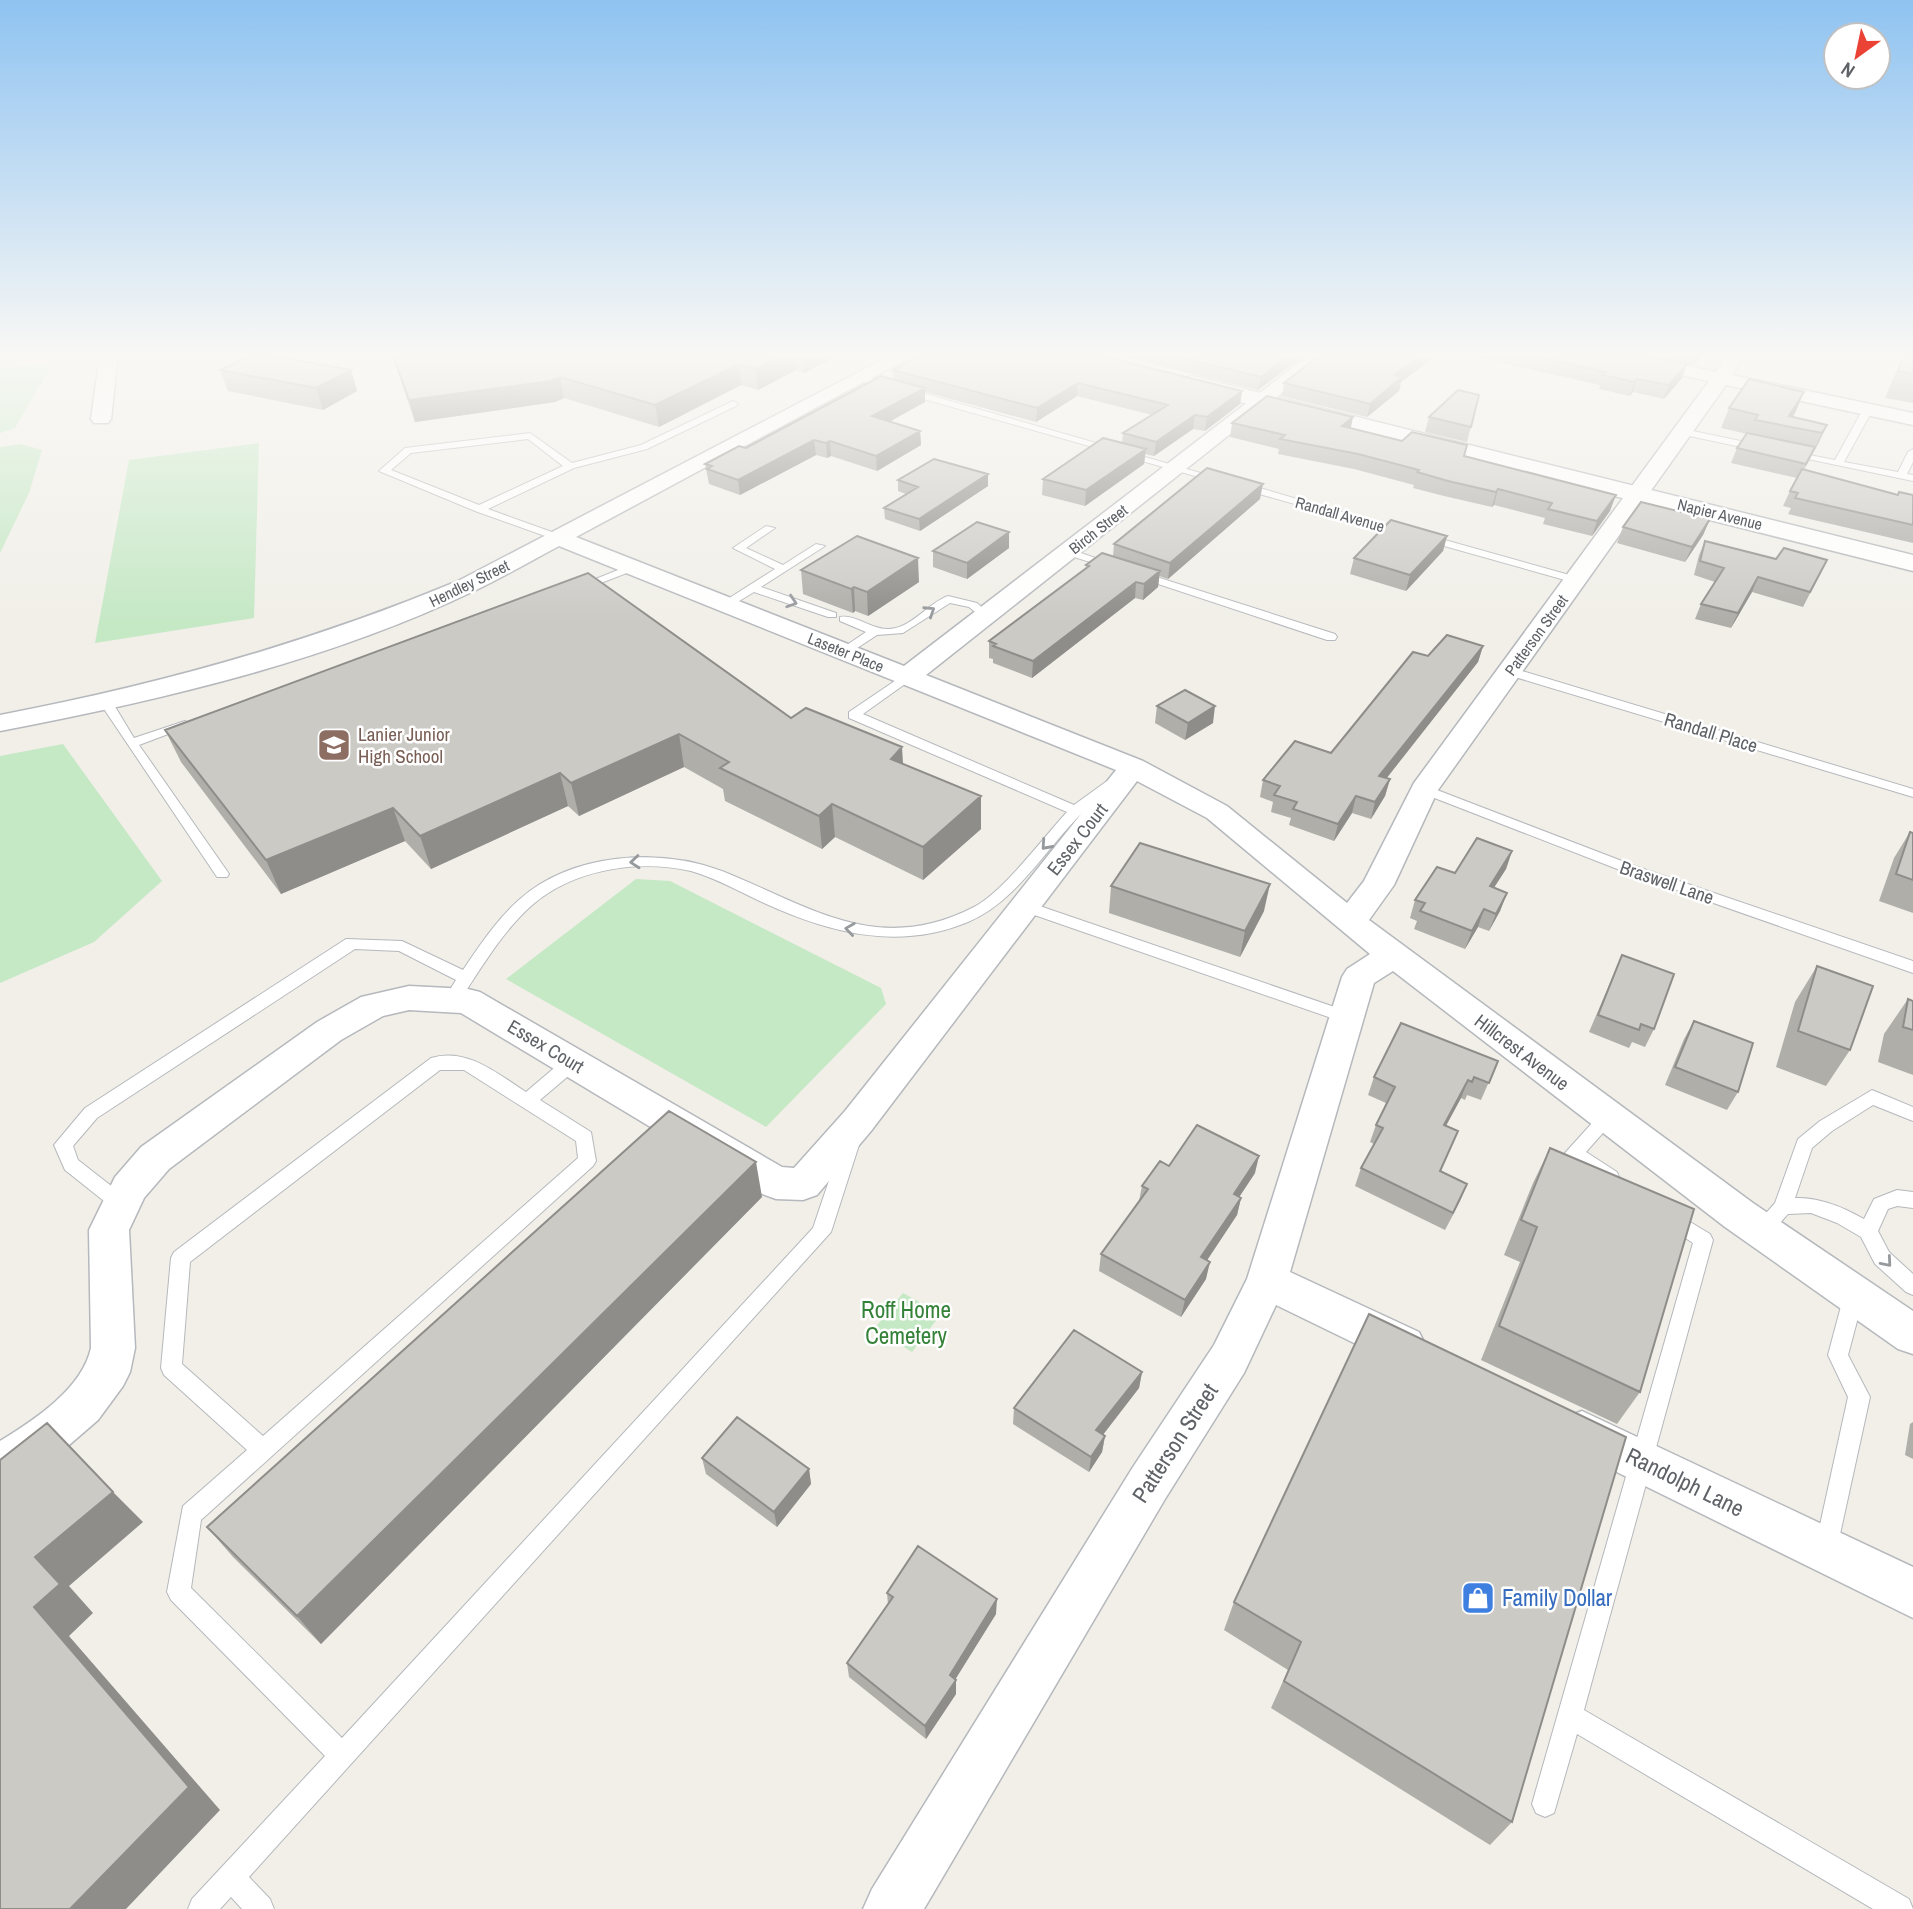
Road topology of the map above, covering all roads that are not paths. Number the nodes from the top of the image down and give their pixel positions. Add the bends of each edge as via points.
1 (460, 444) edge
2 (541, 444) edge
3 (649, 444) edge
4 (736, 444) edge
5 (1092, 444) edge
6 (1207, 444) edge
7 (1436, 444) edge
8 (1674, 444) edge
9 (1742, 444) edge
10 (1849, 444) edge
11 (1913, 452) edge
12 (1838, 464) junction
13 (570, 466) junction
14 (1176, 468) junction
15 (1901, 476) junction
16 (1913, 478) edge
17 (1637, 494) junction
18 (479, 509) junction
19 (770, 528) dead end
20 (559, 538) junction
21 (820, 546) dead end
22 (1068, 552) junction
23 (1913, 563) edge
24 (633, 567) junction
25 (783, 569) junction
26 (1121, 569) edge
27 (1134, 573) edge
28 (1576, 580) junction
29 (752, 588) junction
30 (568, 593) edge
31 (727, 604) junction
32 (985, 616) junction
33 (873, 632) junction
34 (1331, 637) dead end
35 (844, 651) junction
36 (1509, 671) junction
37 (908, 676) junction
38 (106, 703) junction
39 (203, 720) edge
40 (0, 723) edge
41 (131, 743) junction
42 (1133, 767) junction
43 (1424, 789) junction
44 (1913, 793) edge
45 (1076, 811) junction
46 (222, 874) dead end
47 (1025, 906) junction
48 (1350, 922) junction
49 (1393, 955) junction
50 (1913, 967) edge
51 (459, 988) junction
52 (1346, 1017) junction
53 (573, 1062) junction
54 (526, 1101) junction
55 (1913, 1114) edge
56 (1608, 1117) junction
57 (858, 1121) junction
58 (1628, 1189) edge
59 (1913, 1200) edge
60 (121, 1204) junction
61 (1649, 1204) edge
62 (1772, 1219) junction
63 (1868, 1231) junction
64 (1267, 1281) junction
65 (1913, 1286) edge
66 (1854, 1295) junction
67 (1913, 1335) edge
68 (1441, 1364) edge
69 (1541, 1412) edge
70 (263, 1450) junction
71 (1640, 1460) junction
72 (0, 1467) edge
73 (1826, 1550) junction
74 (1913, 1593) edge
75 (1570, 1716) junction
76 (341, 1755) junction
77 (1545, 1804) dead end
78 (231, 1877) junction
79 (202, 1909) edge
80 (260, 1909) edge
81 (892, 1909) edge
82 (1899, 1909) edge

1 - 18 lane via 408,450 384,471
2 - 13 lane
3 - 13 lane
4 - 20 street, Hendley Street
5 - 14 lane, Randall Avenue
6 - 14 street, Birch Street
7 - 17 street, Napier Avenue
8 - 17 street, Patterson Street
9 - 12 lane
10 - 12 lane
11 - 15 lane
12 - 15 lane
13 - 18 lane
14 - 22 street, Birch Street
14 - 28 lane, Randall Avenue
15 - 16 lane
17 - 23 street, Napier Avenue
17 - 28 street, Patterson Street
18 - 20 lane
19 - 25 lane via 738,548
20 - 24 street, Laseter Place
20 - 38 street, Hendley Street via 420,607 312,648
21 - 25 lane
22 - 26 lane
22 - 32 street, Birch Street
24 - 30 lane
24 - 31 street, Laseter Place
25 - 29 lane
27 - 34 lane
28 - 36 street, Patterson Street
29 - 31 lane
29 -> 33 lane
31 - 35 street, Laseter Place
33 -> 32 lane via 894,634 948,599 973,605
32 - 37 street, Birch Street
33 - 35 lane
35 - 37 street, Laseter Place
36 - 43 street, Patterson Street
36 - 44 lane, Randall Place
37 - 42 street, Laseter Place
37 - 45 lane via 854,715
38 - 40 street, Hendley Street
38 - 41 lane
39 - 41 lane
41 - 46 lane
42 - 45 lane
42 - 47 street, Essex Court
42 - 48 street, Hillcrest Avenue via 1217,812
43 - 48 street, Patterson Street via 1378,885
43 - 50 lane, Braswell Lane via 1630,869
45 -> 51 lane via 994,902 933,928 884,933 839,928 683,864 640,860 592,870 561,881 528,901 495,936
47 - 52 lane
47 - 57 street, Essex Court
48 - 49 street, Hillcrest Avenue
49 - 52 street, Patterson Street via 1359,977
49 - 56 street, Hillcrest Avenue
51 - 53 street, Essex Court via 468,1001
51 - 60 street, Essex Court via 373,1006 329,1031 155,1158
51 - 60 lane via 402,946 352,943 91,1113 64,1146 71,1165
52 - 64 street, Patterson Street
53 - 54 lane
53 - 57 street, Essex Court via 776,1183 803,1184
54 - 70 lane via 584,1138 587,1161
54 - 70 lane via 467,1064 437,1063 181,1258 171,1368
55 - 62 lane via 1872,1097 1826,1126 1804,1144
56 - 58 lane via 1574,1153
56 - 62 street, Hillcrest Avenue
57 - 76 lane via 821,1232
59 - 63 lane via 1897,1198 1881,1204
60 - 72 street, Essex Court via 109,1230 113,1348 108,1372 82,1405 38,1443
61 - 71 lane via 1703,1240
62 - 63 lane via 1811,1205
62 - 66 street, Hillcrest Avenue
63 -> 65 lane via 1882,1258
64 - 68 street
64 - 81 street, Patterson Street via 1229,1359
66 - 67 street, Hillcrest Avenue
66 - 73 lane via 1839,1355 1859,1397
69 - 71 street, Randolph Lane
70 - 76 lane via 191,1514 179,1592
71 - 73 street, Randolph Lane
71 - 75 lane
73 - 74 street, Randolph Lane
75 - 77 lane
75 - 82 lane
76 - 78 lane
78 - 79 lane
78 - 80 lane

